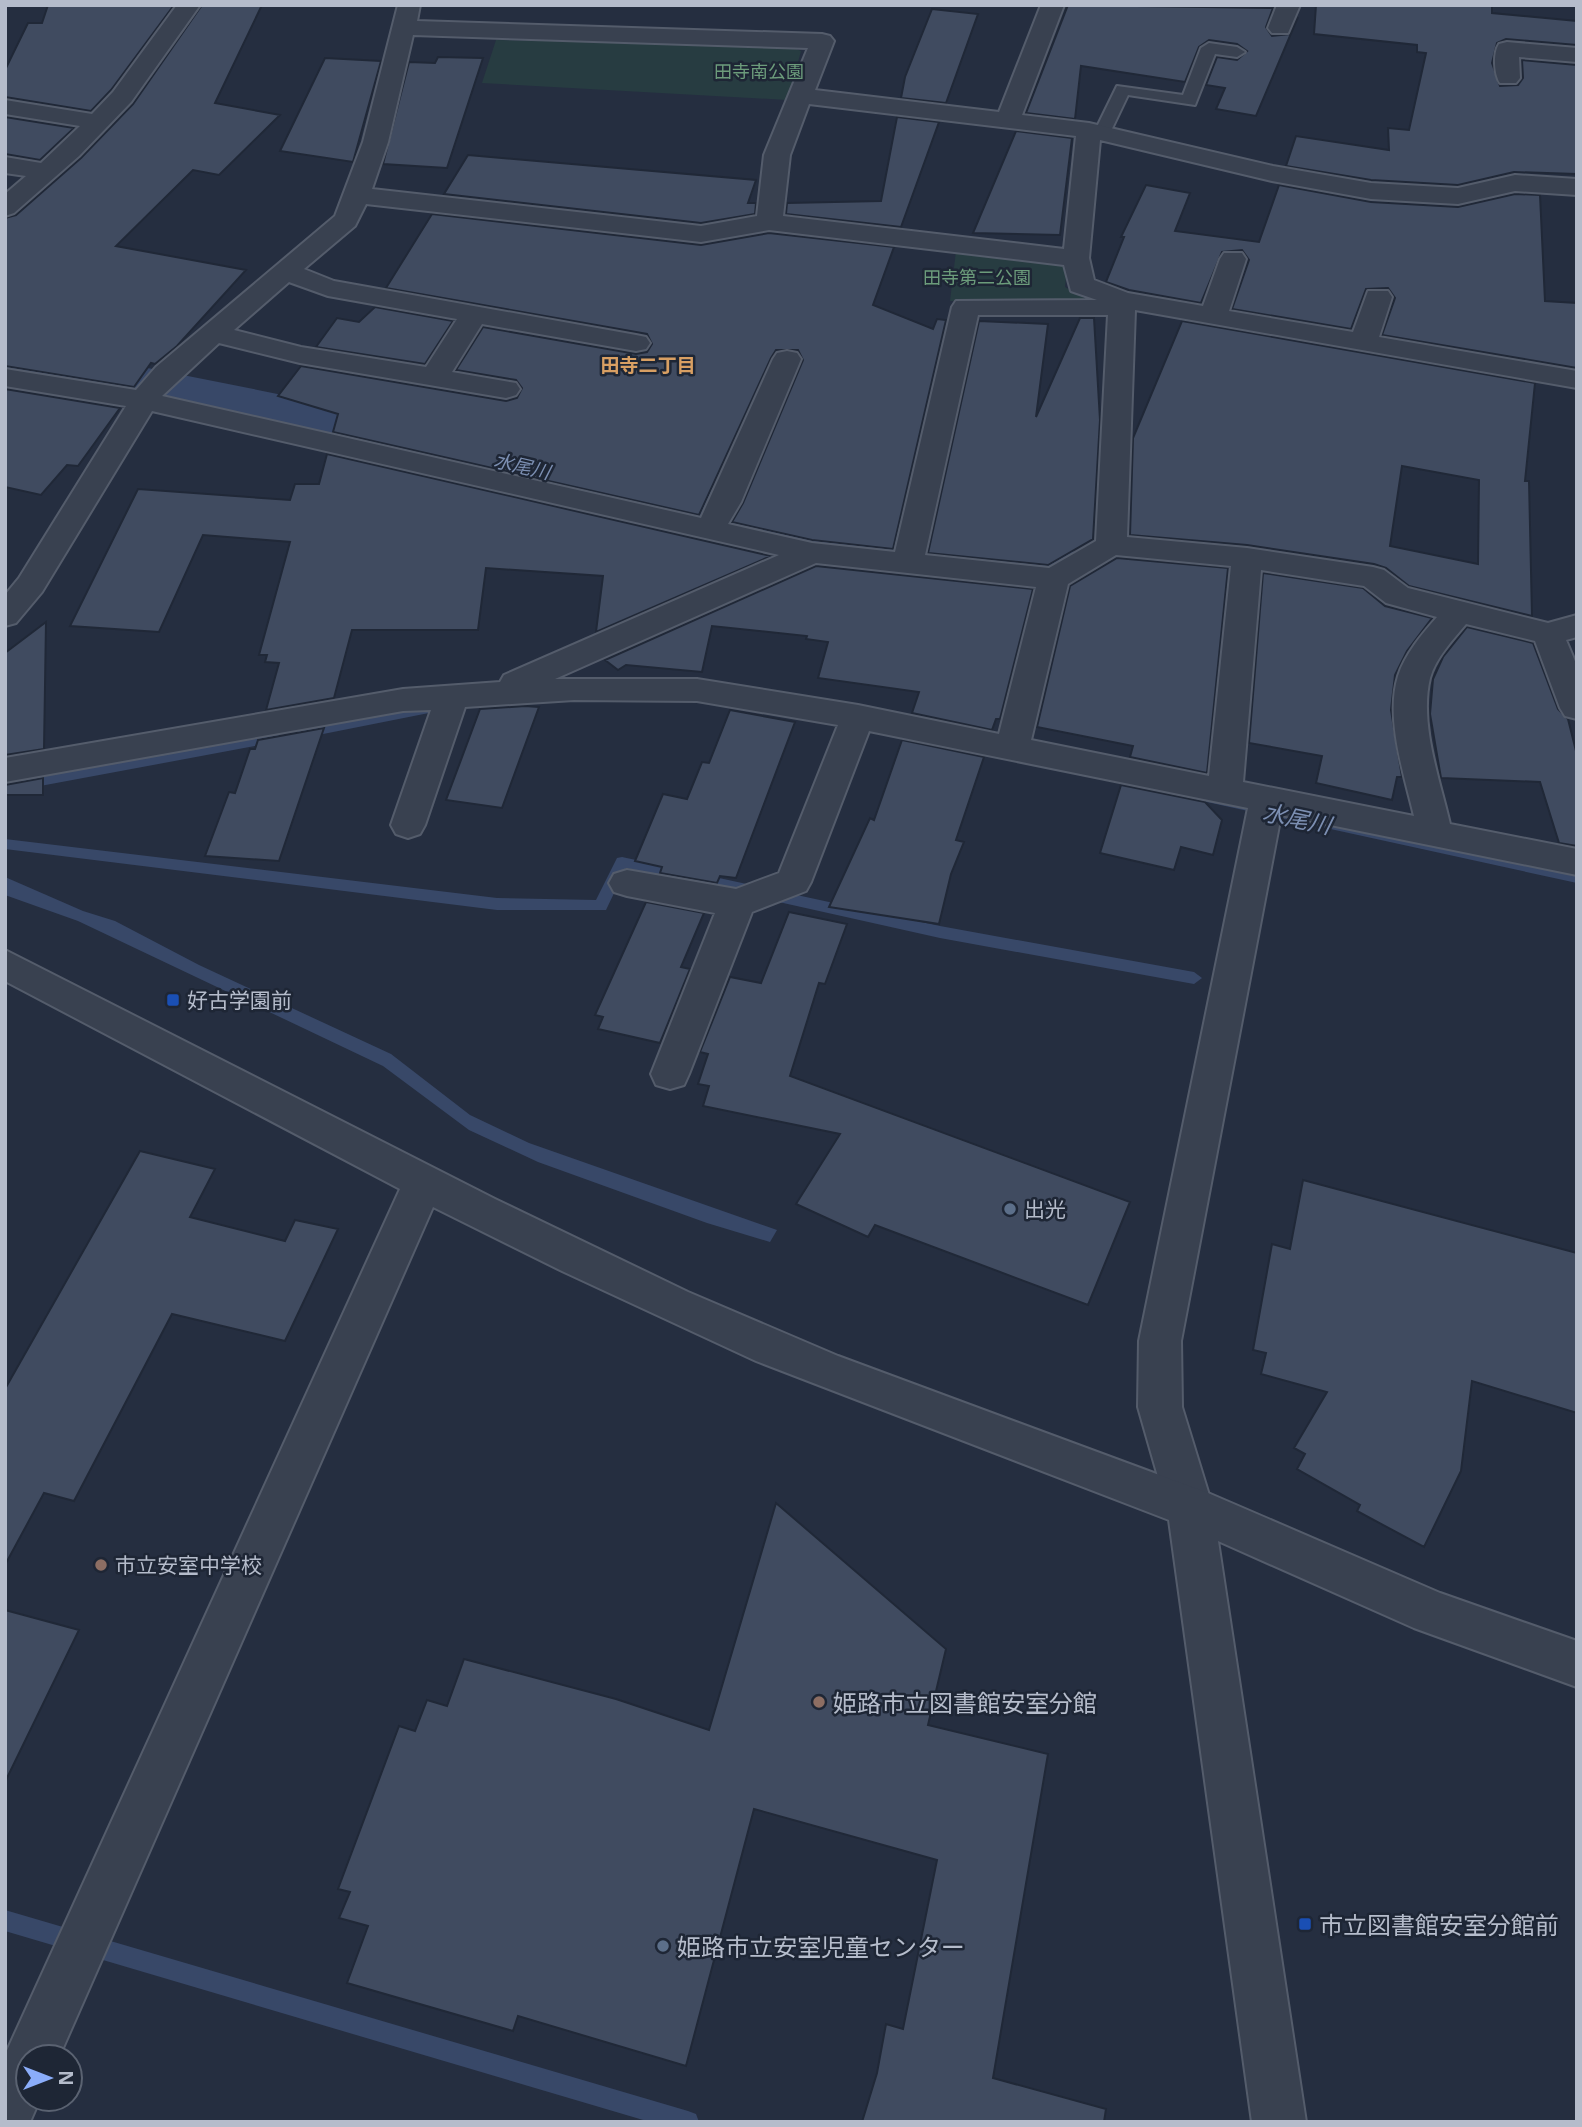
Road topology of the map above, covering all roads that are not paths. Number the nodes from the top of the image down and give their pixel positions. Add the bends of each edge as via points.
1 (189, 5) edge
2 (1053, 5) edge
3 (1289, 5) edge
4 (406, 17) edge
5 (1280, 27) dead end
6 (1237, 52) dead end
7 (1577, 55) edge
8 (1508, 78) dead end
9 (799, 95) junction
10 (5, 107) edge
11 (98, 122) junction
12 (1007, 122) junction
13 (1095, 132) junction
14 (5, 165) edge
15 (47, 172) junction
16 (1577, 187) edge
17 (358, 195) junction
18 (5, 208) edge
19 (769, 222) junction
20 (1076, 258) junction
21 (1233, 259) dead end
22 (287, 272) junction
23 (1378, 297) dead end
24 (1122, 300) junction
25 (474, 314) junction
26 (1213, 316) junction
27 (214, 332) junction
28 (636, 343) dead end
29 (1363, 343) junction
30 (787, 359) dead end
31 (5, 377) edge
32 (434, 377) junction
33 (1577, 380) edge
34 (506, 389) dead end
35 (145, 398) junction
36 (709, 530) junction
37 (1111, 545) junction
38 (910, 551) junction
39 (812, 553) junction
40 (1247, 558) junction
41 (1054, 579) junction
42 (1460, 611) junction
43 (5, 616) edge
44 (1562, 630) edge
45 (492, 694) junction
46 (450, 704) junction
47 (1577, 708) edge
48 (858, 717) junction
49 (1012, 748) junction
50 (5, 770) edge
51 (1225, 790) junction
52 (1264, 815) junction
53 (408, 825) dead end
54 (1435, 833) junction
55 (1577, 862) edge
56 (627, 883) dead end
57 (737, 903) junction
58 (5, 964) edge
59 (670, 1074) dead end
60 (425, 1182) junction
61 (1190, 1508) junction
62 (1577, 1664) edge
63 (38, 2043) edge
64 (14, 2096) edge
65 (5, 2116) edge
66 (1279, 2122) edge

1 - 11 street via 122,97
2 - 12 street
3 - 5 street
4 - 9 street via 822,41
4 - 17 street
6 - 13 lane via 1209,47 1189,101 1123,89
7 - 8 street via 1507,49
9 - 12 street
9 - 19 street via 777,155
10 - 11 street
11 - 15 street
12 - 13 street
13 - 16 street via 1371,191 1458,196 1515,183
13 - 20 street
14 - 15 street
15 - 18 street
17 - 19 street via 701,234
17 - 22 street via 346,220
19 - 20 street
20 - 24 street via 1080,285
21 - 26 street
22 - 25 street via 328,288
22 - 27 street
23 - 29 street
24 - 26 street
24 - 37 street
24 - 38 street via 1099,309 966,307
25 - 28 street
25 - 32 street
26 - 29 street
27 - 32 street via 300,355
27 - 35 street via 166,373
29 - 33 street
30 - 36 street via 726,502
31 - 35 street
32 - 34 street
35 - 36 street
35 - 43 street via 32,585
36 - 39 street
37 - 40 street
37 - 41 street
38 - 39 street
38 - 41 street
39 - 45 street
40 - 42 street via 1373,577 1397,596
40 - 51 street
41 - 49 street
42 - 44 street
42 - 54 street via 1430,645 1414,679 1414,725
44 - 47 street
45 - 46 street
45 - 48 street via 574,689 697,691
46 - 50 street via 403,700
46 - 53 street
48 - 49 street
48 - 57 street via 793,882
49 - 51 street
51 - 52 street
52 - 54 street
52 - 61 street via 1160,1341 1160,1407
54 - 55 street
56 - 57 street
57 - 59 street
58 - 60 street
60 - 61 street via 594,1268 772,1348
60 - 63 street
61 - 62 street via 1364,1583
61 - 66 street
64 - 65 street

